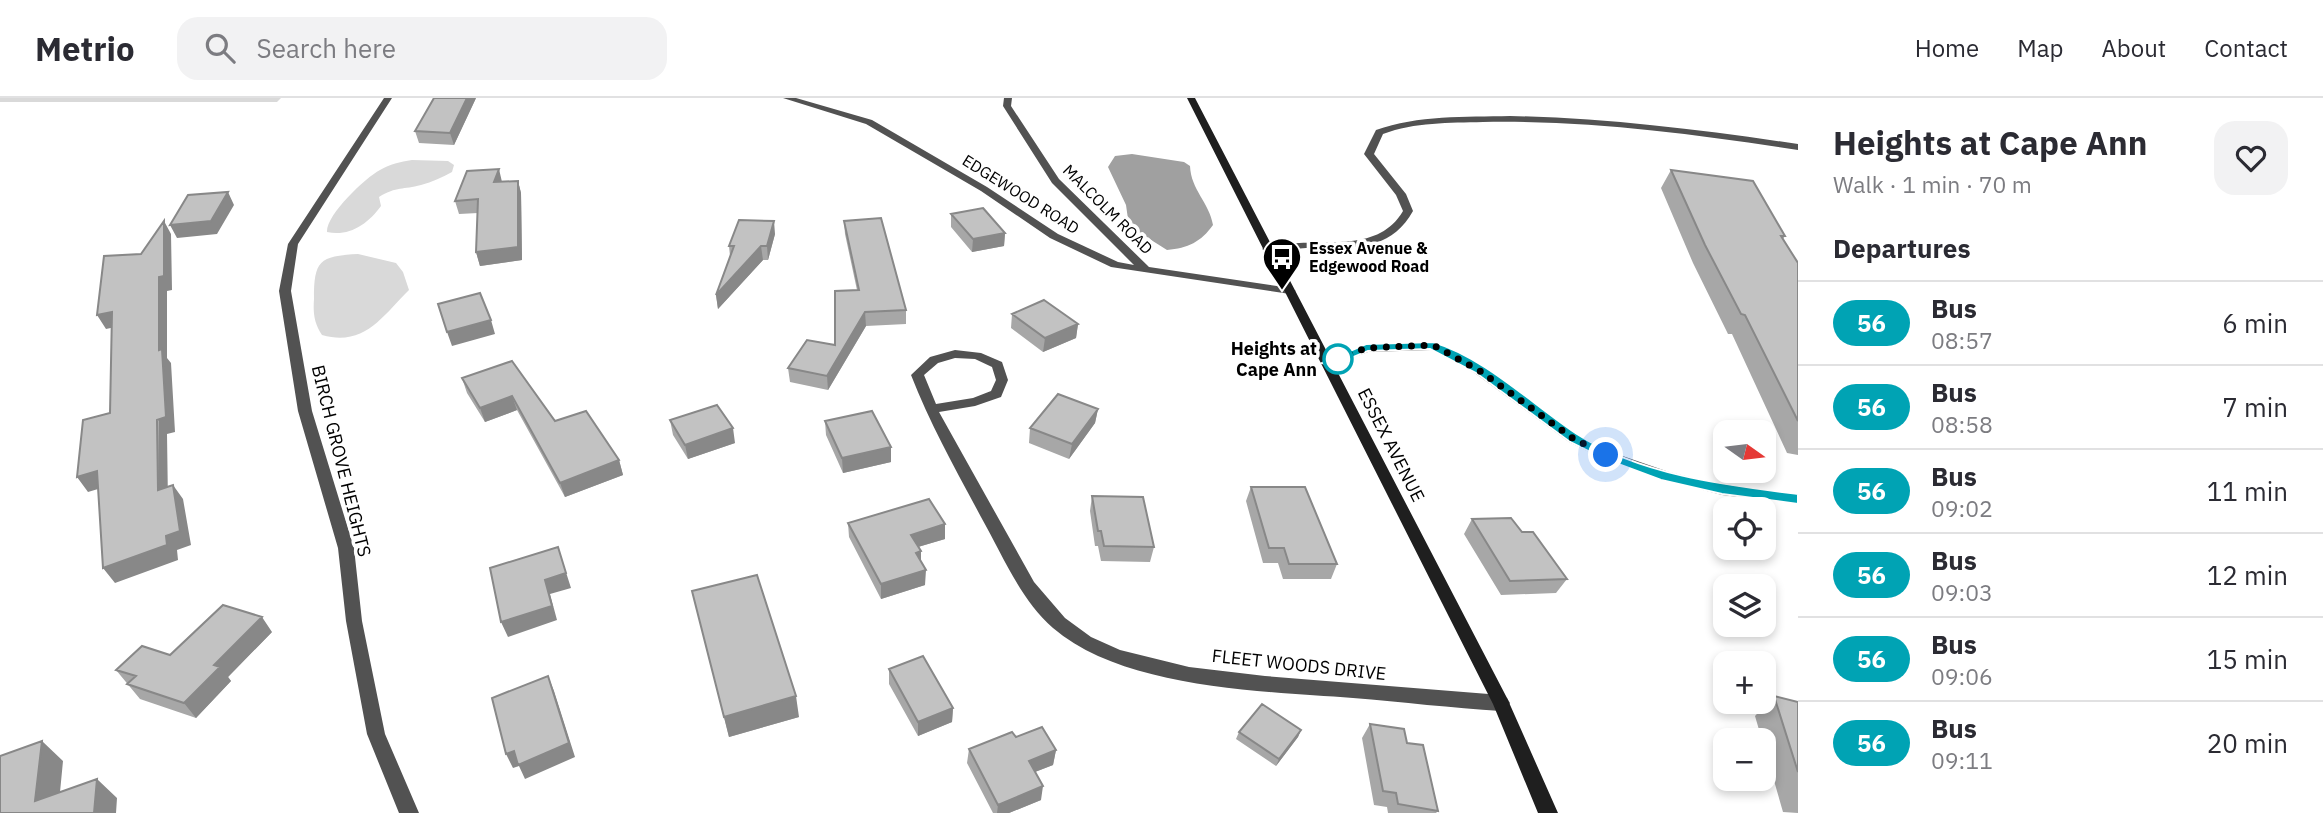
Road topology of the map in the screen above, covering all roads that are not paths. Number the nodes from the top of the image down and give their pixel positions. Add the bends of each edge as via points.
1 (388, 98) edge
2 (787, 98) edge
3 (1008, 98) edge
4 (1191, 98) edge
5 (1798, 147) edge
6 (1267, 249) junction
7 (1146, 270) junction
8 (1290, 291) junction
9 (1328, 363) junction
10 (931, 409) junction
11 (1798, 499) edge
12 (1501, 703) junction
13 (409, 813) edge
14 (1548, 813) edge

1 - 13 street, BIRCH GROVE HEIGHTS via 293,244 285,291 305,411 346,548 354,621 376,734
2 - 7 street, EDGEWOOD ROAD via 869,122 1054,236 1115,265
3 - 7 street, MALCOLM ROAD via 1007,106 1055,181
4 - 6 street, ESSEX AVENUE
5 - 6 street via 1656,127 1491,119 1387,128 1379,132 1369,154 1401,194 1408,211 1403,224 1380,238 1352,245
6 - 8 street, ESSEX AVENUE
7 - 8 street, EDGEWOOD ROAD
8 - 9 street, ESSEX AVENUE
9 - 11 street via 1366,348 1433,345 1480,371 1574,439 1606,455 1711,487
9 - 12 street, ESSEX AVENUE
10 - 10 street, FLEET WOODS DRIVE via 917,375 926,364 968,353 998,365 1002,380 996,394
10 - 12 street, FLEET WOODS DRIVE via 1031,590 1059,623 1098,649 1154,666 1236,682
12 - 14 street, ESSEX AVENUE

